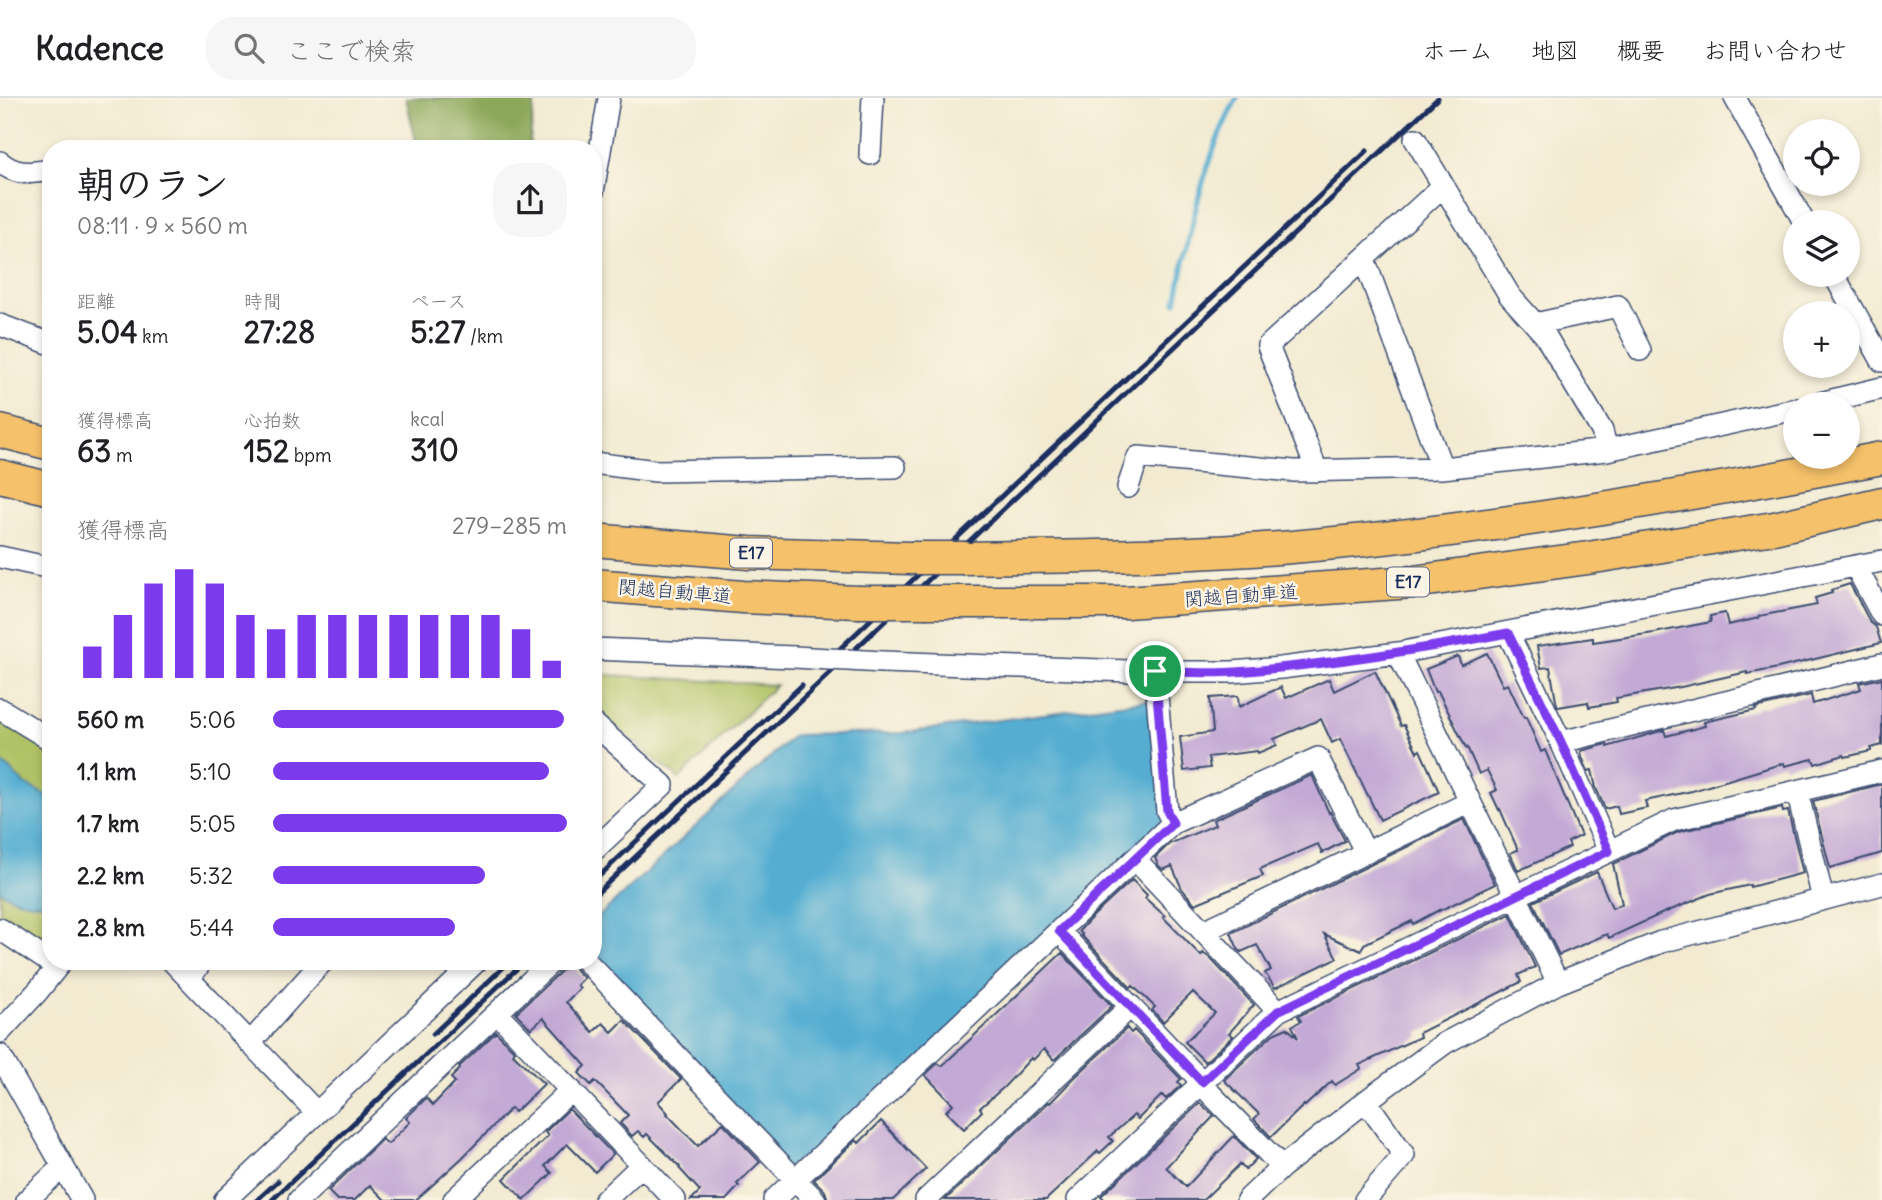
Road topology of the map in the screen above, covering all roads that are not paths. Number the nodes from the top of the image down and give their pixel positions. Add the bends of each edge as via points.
1 (610, 98) edge
2 (873, 98) edge
3 (1735, 98) edge
4 (1415, 139) dead end
5 (602, 142) edge
6 (870, 153) dead end
7 (0, 162) edge
8 (42, 172) edge
9 (1443, 186) junction
10 (1797, 210) edge
11 (1364, 259) junction
12 (1841, 287) edge
13 (1535, 324) junction
14 (0, 325) edge
15 (42, 341) edge
16 (1640, 350) dead end
17 (1882, 361) edge
18 (1882, 388) edge
19 (1860, 393) edge
20 (1783, 412) edge
21 (0, 431) edge
22 (42, 442) edge
23 (1606, 450) junction
24 (1882, 458) edge
25 (602, 464) edge
26 (895, 467) dead end
27 (1442, 468) junction
28 (1317, 471) junction
29 (0, 476) edge
30 (42, 487) edge
31 (1128, 487) dead end
32 (1882, 503) edge
33 (602, 541) edge
34 (0, 557) edge
35 (1882, 561) edge
36 (42, 566) edge
37 (1856, 567) junction
38 (602, 586) edge
39 (1882, 615) edge
40 (1508, 633) junction
41 (602, 649) edge
42 (1398, 653) junction
43 (1882, 664) edge
44 (1155, 671) junction
45 (0, 709) edge
46 (602, 731) edge
47 (42, 735) edge
48 (1561, 742) junction
49 (1882, 771) edge
50 (1797, 791) junction
51 (1470, 802) junction
52 (1173, 823) junction
53 (602, 843) edge
54 (1609, 851) junction
55 (1366, 853) junction
56 (1135, 859) junction
57 (1882, 884) edge
58 (1516, 896) junction
59 (1823, 899) junction
60 (0, 929) edge
61 (1059, 931) junction
62 (1204, 932) junction
63 (42, 954) edge
64 (55, 970) edge
65 (180, 970) edge
66 (196, 970) edge
67 (315, 970) edge
68 (468, 970) edge
69 (542, 970) edge
70 (595, 970) edge
71 (189, 979) junction
72 (1558, 983) junction
73 (1131, 1006) junction
74 (1278, 1011) junction
75 (497, 1013) junction
76 (0, 1032) edge
77 (250, 1043) junction
78 (0, 1055) edge
79 (1201, 1083) junction
80 (570, 1090) junction
81 (1366, 1101) junction
82 (317, 1114) junction
83 (642, 1165) junction
84 (63, 1166) junction
85 (1282, 1167) junction
86 (796, 1180) junction
87 (307, 1197) edge
88 (27, 1200) edge
89 (82, 1200) edge
90 (225, 1200) edge
91 (454, 1200) edge
92 (605, 1200) edge
93 (675, 1200) edge
94 (774, 1200) edge
95 (815, 1200) edge
96 (926, 1200) edge
97 (1078, 1200) edge
98 (1247, 1200) edge
99 (1365, 1200) edge

1 - 5 street
2 - 6 street
3 - 10 street
4 - 9 street
7 - 8 street via 28,174
9 - 11 street
9 - 13 street via 1510,296
11 - 27 street
11 - 28 street via 1269,346
12 - 17 street
13 - 16 street via 1618,306
13 - 23 street via 1602,431
14 - 15 street
18 - 19 street
20 - 23 street
21 - 22 highway
23 - 27 street
24 - 33 highway, E17, bridge via 1596,510 1328,543 1163,555 910,558 749,553
25 - 26 street via 656,471
27 - 28 street
28 - 31 street via 1138,457
29 - 30 highway
32 - 38 highway, 関越自動車道 / E17, bridge via 1774,528 1413,582 1126,602 858,602
34 - 36 street
35 - 37 street
37 - 39 street
37 - 40 street
40 - 42 street
40 - 48 street
41 - 44 street, bridge
42 - 44 street via 1233,673
42 - 51 street
43 - 48 street
44 - 52 street via 1167,811
45 - 47 street
46 - 53 street via 663,785
48 - 54 street
49 - 50 street
50 - 54 street via 1674,820
50 - 59 street
51 - 55 street
51 - 58 street
52 - 55 street via 1318,758
52 - 56 street
54 - 58 street
55 - 62 street
56 - 61 street
56 - 62 street
57 - 59 street
58 - 72 street
58 - 74 street
59 - 72 street via 1661,942
60 - 63 street
61 - 73 street
61 - 86 street
62 - 74 street
64 - 76 street
65 - 71 street
66 - 71 street
67 - 77 street
68 - 82 street
69 - 75 street
70 - 86 street
71 - 77 street
72 - 81 street via 1446,1043
73 - 79 street
73 - 96 street
74 - 79 street
75 - 80 street
75 - 87 street
77 - 82 street
78 - 84 street
79 - 85 street
79 - 97 street
80 - 83 street
80 - 91 street
81 - 85 street
81 - 99 street via 1404,1155
82 - 90 street
83 - 92 street
83 - 93 street
84 - 88 street
84 - 89 street
85 - 98 street
86 - 94 street
86 - 95 street

